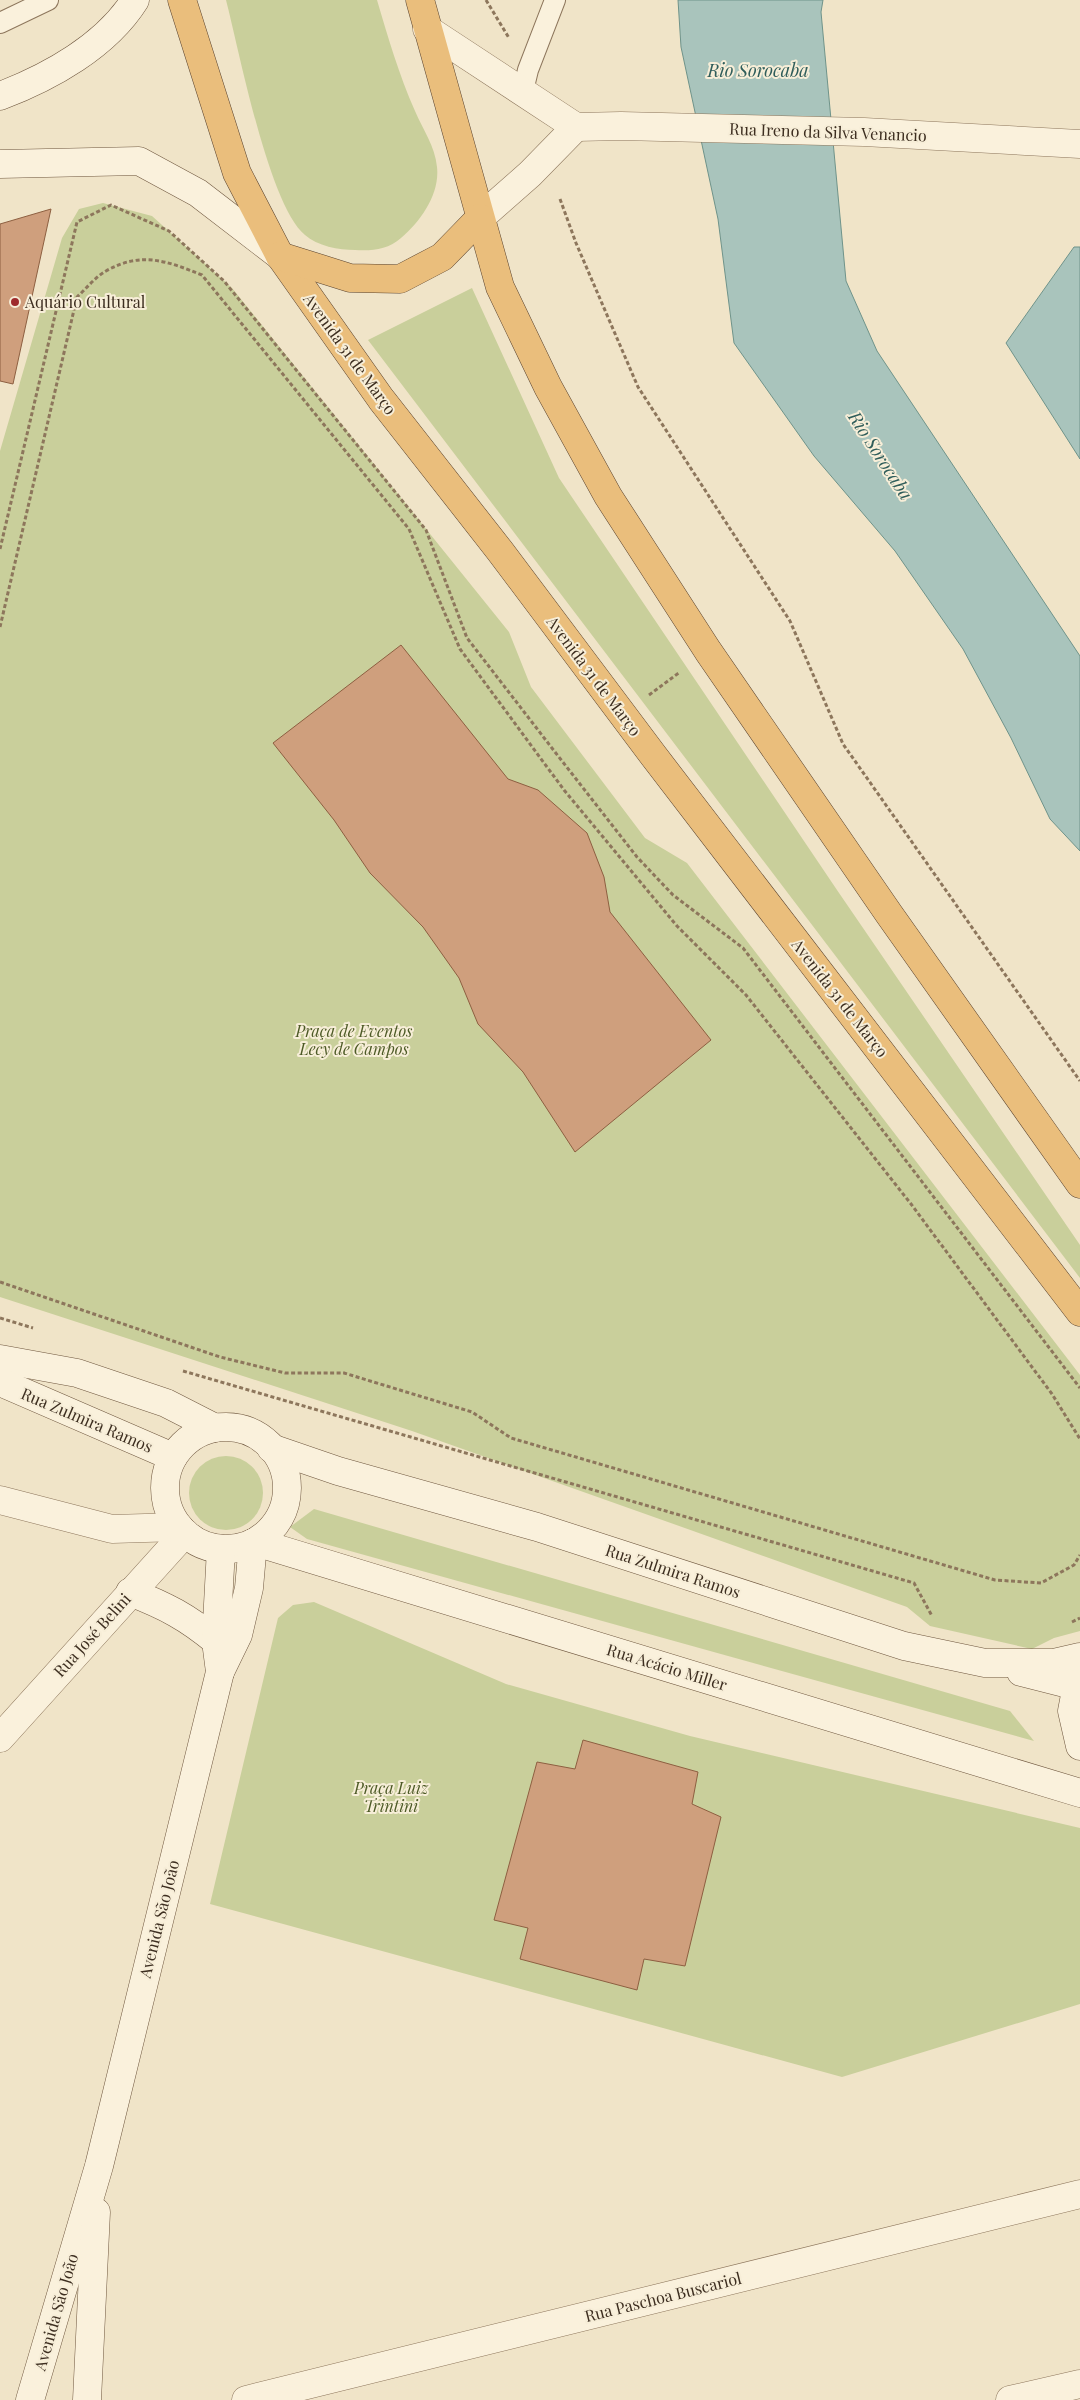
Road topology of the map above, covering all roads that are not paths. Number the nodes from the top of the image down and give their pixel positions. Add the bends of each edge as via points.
1 (48, 0) edge
2 (135, 0) edge
3 (182, 0) edge
4 (420, 0) edge
5 (555, 0) edge
6 (0, 22) edge
7 (427, 29) junction
8 (523, 91) junction
9 (0, 96) edge
10 (576, 127) junction
11 (1080, 144) edge
12 (0, 164) edge
13 (480, 218) junction
14 (280, 256) junction
15 (1080, 1184) edge
16 (1080, 1312) edge
17 (0, 1359) edge
18 (0, 1382) edge
19 (215, 1428) junction
20 (271, 1448) junction
21 (173, 1457) junction
22 (0, 1500) edge
23 (182, 1530) junction
24 (254, 1542) junction
25 (222, 1549) junction
26 (130, 1592) junction
27 (216, 1641) junction
28 (1080, 1657) edge
29 (985, 1663) junction
30 (220, 1672) junction
31 (1078, 1680) edge
32 (0, 1738) edge
33 (1080, 1746) edge
34 (1080, 1793) edge
35 (99, 2166) junction
36 (1080, 2194) edge
37 (1080, 2384) edge
38 (30, 2400) edge
39 (87, 2400) edge
40 (246, 2400) edge
41 (1010, 2400) edge

1 - 6 lane
2 - 9 main road via 126,14 81,55
3 - 14 highway, Avenida 31 de Março via 237,173
4 - 7 highway
5 - 8 lane
7 - 8 main road
7 - 13 highway
8 - 10 main road
10 - 11 main road, Rua Ireno da Silva Venancio via 864,132
10 - 13 main road
12 - 14 main road via 139,161 198,193
13 - 14 highway via 442,257 400,280 350,278
13 - 15 highway via 500,287 548,387 608,496 708,651
14 - 16 highway, Avenida 31 de Março via 381,399
17 - 19 main road, Rua Zulmira Ramos via 77,1373 166,1403
18 - 21 main road, Rua Zulmira Ramos
19 - 20 main road via 239,1429 256,1435
19 - 21 main road via 191,1438
20 - 24 main road via 282,1463 286,1499 270,1531
20 - 29 main road, Rua Zulmira Ramos via 338,1471 537,1527 904,1646
21 - 23 main road via 166,1474 165,1493 169,1511
22 - 23 main road via 112,1529
23 - 25 main road via 202,1544
23 - 26 main road, Rua José Belini
24 - 25 main road
24 - 30 main road, Avenida São João via 249,1588 238,1635
24 - 34 main road, Rua Acácio Miller
25 - 27 main road, Avenida São João
26 - 27 main road via 167,1606 194,1622
26 - 32 main road, Rua José Belini
27 - 30 main road, Avenida São João
28 - 29 main road, Rua Zulmira Ramos via 1054,1663
29 - 31 main road
30 - 35 main road, Avenida São João
31 - 33 main road via 1072,1711
35 - 38 main road, Avenida São João
35 - 39 main road, Avenida São João
36 - 40 main road, Rua Paschoa Buscariol
37 - 41 main road

